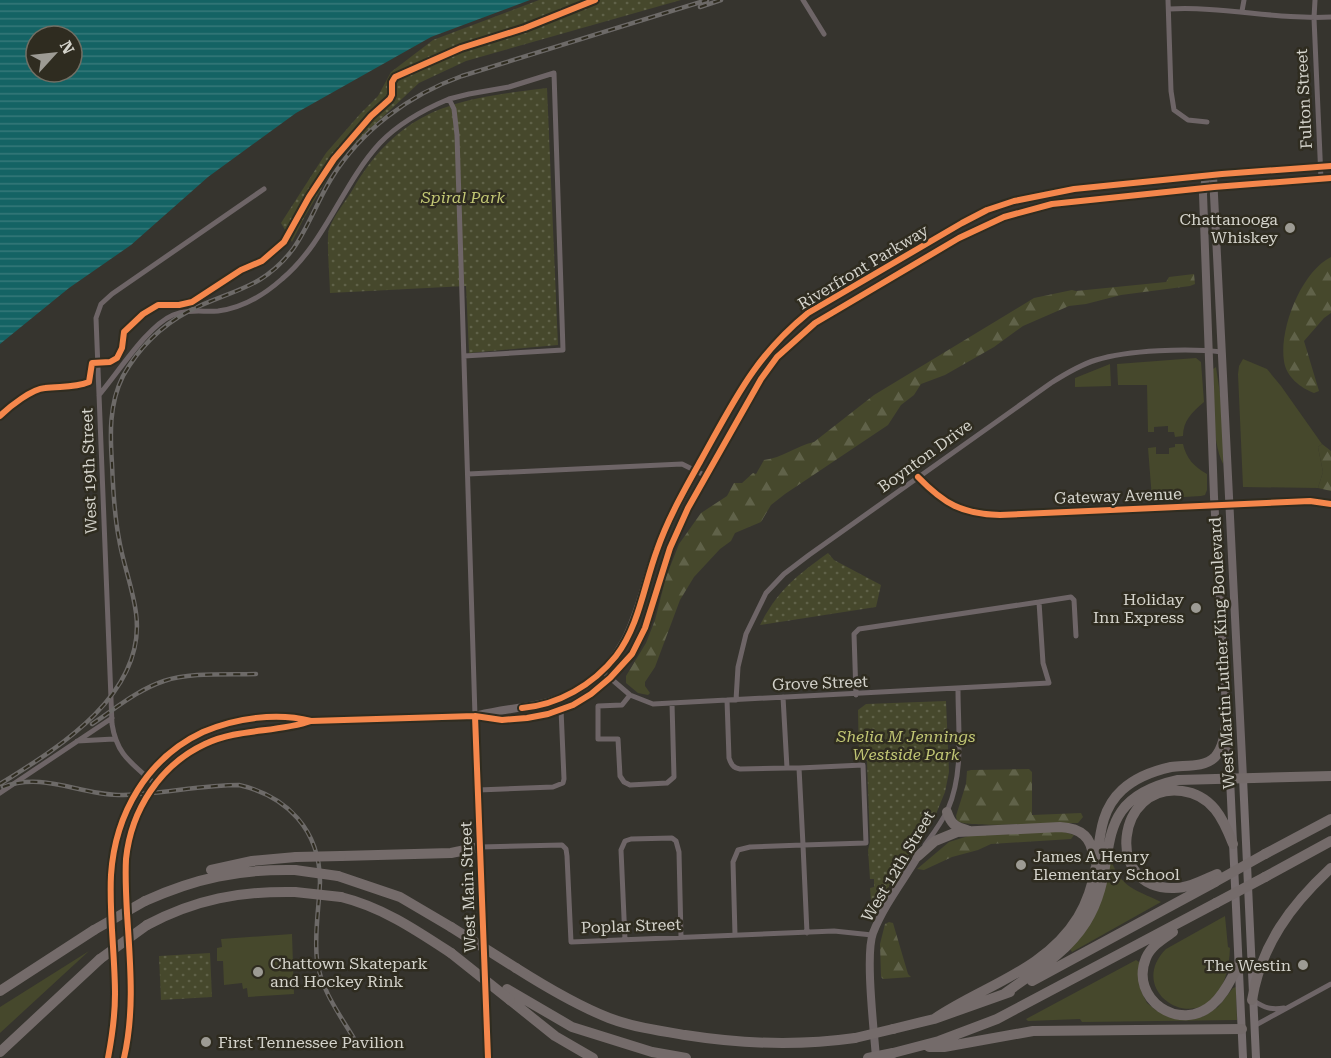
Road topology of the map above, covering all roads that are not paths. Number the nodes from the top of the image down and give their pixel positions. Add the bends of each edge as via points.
1 (803, 0) edge
2 (1168, 0) edge
3 (1244, 0) edge
4 (1315, 0) edge
5 (1169, 9) junction
6 (1242, 11) junction
7 (1331, 17) edge
8 (1314, 18) junction
9 (824, 34) dead end
10 (449, 99) junction
11 (1207, 123) dead end
12 (1331, 166) edge
13 (1320, 167) junction
14 (1209, 176) junction
15 (1331, 178) edge
16 (1321, 179) junction
17 (1214, 187) junction
18 (1203, 188) junction
19 (264, 189) dead end
20 (1029, 198) junction
21 (1030, 208) junction
22 (1208, 350) junction
23 (1222, 352) junction
24 (464, 356) junction
25 (99, 395) junction
26 (695, 471) junction
27 (468, 474) junction
28 (706, 476) junction
29 (918, 477) junction
30 (1331, 504) edge
31 (1230, 505) junction
32 (1214, 506) junction
33 (1039, 602) junction
34 (1076, 636) dead end
35 (602, 671) junction
36 (610, 678) junction
37 (958, 690) junction
38 (630, 695) junction
39 (856, 695) junction
40 (783, 697) junction
41 (727, 700) junction
42 (736, 700) junction
43 (672, 703) junction
44 (561, 709) junction
45 (475, 716) junction
46 (112, 718) junction
47 (1227, 718) junction
48 (310, 721) junction
49 (114, 739) junction
50 (76, 742) junction
51 (786, 768) junction
52 (799, 768) junction
53 (146, 776) junction
54 (1331, 776) edge
55 (1230, 778) junction
56 (1243, 778) junction
57 (155, 784) junction
58 (478, 790) junction
59 (0, 793) edge
60 (947, 812) junction
61 (1331, 819) edge
62 (970, 831) junction
63 (1331, 841) edge
64 (1233, 844) junction
65 (803, 845) junction
66 (480, 847) junction
67 (918, 856) junction
68 (1331, 868) edge
69 (1216, 878) junction
70 (167, 891) junction
71 (1088, 895) junction
72 (1216, 903) junction
73 (807, 933) junction
74 (735, 935) junction
75 (872, 935) junction
76 (681, 938) junction
77 (626, 940) junction
78 (1239, 965) junction
79 (1331, 984) edge
80 (0, 991) edge
81 (509, 994) junction
82 (1004, 994) junction
83 (1252, 1000) junction
84 (1288, 1007) junction
85 (934, 1019) junction
86 (1254, 1026) junction
87 (1242, 1029) junction
88 (919, 1047) junction
89 (0, 1052) edge
90 (108, 1058) edge
91 (124, 1058) edge
92 (488, 1058) edge
93 (592, 1058) edge
94 (686, 1058) edge
95 (868, 1058) edge
96 (876, 1058) edge
97 (1243, 1058) edge
98 (1256, 1058) edge

1 - 9 street
2 - 5 street
3 - 6 street
4 - 8 street, Fulton Street
5 - 6 street
5 - 11 street via 1174,110 1188,120
6 - 8 street
7 - 8 street
8 - 13 street, Fulton Street
10 - 24 street via 457,135
10 - 24 street via 554,73 563,350
10 - 25 street via 420,113 380,143 321,235 284,278 252,301 234,308 184,311 171,316 150,333
12 - 13 main road, Riverfront Parkway
13 - 14 main road, Riverfront Parkway
13 - 16 street, Fulton Street
14 - 17 main road, West Martin Luther King Boulevard
14 - 18 main road, West Martin Luther King Boulevard
14 - 20 main road, Riverfront Parkway via 1074,189
15 - 16 main road, Riverfront Parkway
16 - 17 main road, Riverfront Parkway
17 - 18 main road, Riverfront Parkway
17 - 23 main road, West Martin Luther King Boulevard
18 - 21 main road, Riverfront Parkway
18 - 22 main road, West Martin Luther King Boulevard
19 - 25 street, West 19th Street via 101,304 96,318
20 - 21 street
20 - 26 main road, Riverfront Parkway via 987,210 962,223 832,298 788,329 754,367
21 - 28 main road, Riverfront Parkway via 959,238 842,306 796,339 761,379
22 - 23 street, Boynton Drive
22 - 29 street, Boynton Drive via 1117,354 1075,369
22 - 32 main road, West Martin Luther King Boulevard
23 - 31 main road, West Martin Luther King Boulevard
24 - 27 street
25 - 46 street, West 19th Street
26 - 27 street via 681,464
26 - 28 street
26 - 35 main road, Riverfront Parkway via 657,549 626,640
27 - 45 street
28 - 36 main road, Riverfront Parkway via 670,548 641,637 632,654
29 - 32 street, Gateway Avenue via 951,505 979,514
29 - 42 street, Boynton Drive via 784,574 766,593 746,634
30 - 31 street, Gateway Avenue via 1310,501
31 - 32 street, Gateway Avenue
31 - 56 main road, West Martin Luther King Boulevard
32 - 47 main road, West Martin Luther King Boulevard
33 - 34 street via 1071,597
33 - 37 street, Grove Street via 1043,663 1049,683
33 - 39 street via 859,629 854,634
35 - 36 street, Grove Street
35 - 45 main road, Riverfront Parkway via 584,686 545,704
36 - 38 street, Grove Street
36 - 44 main road, Riverfront Parkway via 591,694
37 - 39 street, Grove Street
37 - 60 street, West 12th Street via 958,772
38 - 43 street, Grove Street via 653,704
38 - 43 street via 622,705 598,706 598,739 618,739 620,776 630,785 667,783 674,777
39 - 40 street, Grove Street
40 - 42 street, Grove Street
40 - 51 street
41 - 42 street, Grove Street
41 - 43 street, Grove Street
41 - 51 street via 731,764 740,769
44 - 45 main road, Riverfront Parkway via 527,718
44 - 58 street via 563,783 553,787
45 - 48 main road, Riverfront Parkway
45 - 58 main road, West Main Street
46 - 49 street, West 19th Street
46 - 50 street
47 - 55 main road, West Martin Luther King Boulevard
47 - 71 highway via 1222,744 1210,761 1145,775 1112,801 1102,823
48 - 53 main road, Riverfront Parkway via 291,716 219,726 177,747
48 - 57 main road, Riverfront Parkway via 292,728 244,732 212,741 183,756
49 - 50 street
49 - 53 street, West 19th Street via 122,756
50 - 59 street
51 - 52 street
52 - 65 street
52 - 65 street via 862,765 866,843
53 - 57 street, West 19th Street
53 - 90 main road, Riverfront Parkway via 131,801 118,836 111,873 115,996
54 - 56 highway
55 - 56 highway
55 - 64 main road, West Martin Luther King Boulevard
55 - 82 highway via 1167,782 1149,788 1128,804 1110,831 1104,875 1087,921 1052,960
56 - 83 main road, West Martin Luther King Boulevard
57 - 91 main road, Riverfront Parkway via 130,837 126,871 131,1005
58 - 66 main road, West Main Street
60 - 62 highway via 957,828
60 - 67 street, West 12th Street
61 - 69 highway, bridge
62 - 67 highway via 944,836
62 - 71 highway via 1060,827 1077,830 1093,850
63 - 72 highway, bridge
64 - 69 highway via 1215,808 1190,792 1164,791 1134,812 1127,829 1126,848 1133,869 1143,879 1153,885 1175,888
64 - 78 main road, West Martin Luther King Boulevard
65 - 73 street
65 - 74 street via 738,850 733,862
66 - 70 highway, bridge via 451,853 260,860 196,876
66 - 77 street, Poplar Street via 562,845 567,856 571,942
66 - 92 main road, West Main Street
67 - 75 main road, West 12th Street
68 - 83 highway via 1294,908 1267,947
69 - 82 highway via 1061,967
70 - 80 highway, bridge via 94,930
70 - 85 highway, bridge via 222,874 254,871 295,870 338,876 400,897 569,1000 610,1019 667,1032 761,1044 815,1042 855,1038
71 - 85 highway via 1074,923 1050,949 1010,978
72 - 78 highway via 1149,953 1143,972 1148,992 1165,1011 1194,1014 1219,998
72 - 88 highway via 1012,1012
73 - 74 street, Poplar Street
73 - 75 street, Poplar Street
74 - 76 street, Poplar Street
75 - 96 main road, West 12th Street
76 - 77 street, Poplar Street
76 - 77 street via 676,841 631,839 625,841 621,850
78 - 87 main road, West Martin Luther King Boulevard
79 - 84 street
81 - 89 highway, bridge via 396,918 368,905 340,897 255,892 208,899 147,925 100,959
81 - 93 highway via 555,1036
81 - 94 highway via 572,1027 652,1052
82 - 85 highway
83 - 84 street via 1273,1010
83 - 86 main road, West Martin Luther King Boulevard
84 - 86 street
86 - 98 main road, West Martin Luther King Boulevard
87 - 88 highway via 1033,1031 944,1047
87 - 97 main road, West Martin Luther King Boulevard
88 - 95 highway, bridge

